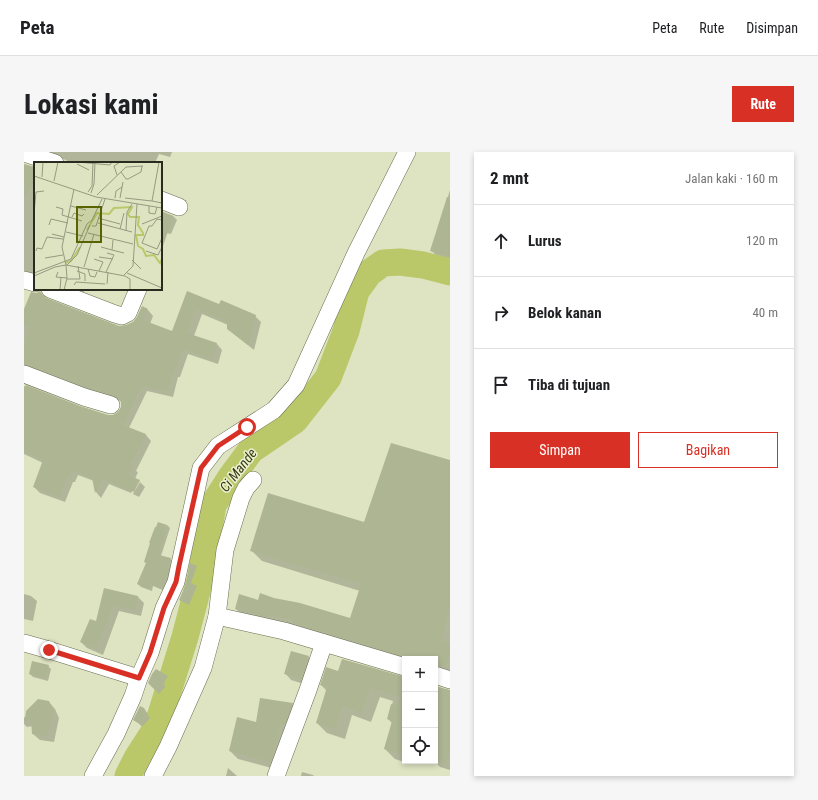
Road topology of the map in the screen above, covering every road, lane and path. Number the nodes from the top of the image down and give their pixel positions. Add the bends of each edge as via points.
1 (24, 152) edge
2 (407, 152) edge
3 (52, 162) edge
4 (162, 200) edge
5 (179, 207) dead end
6 (24, 280) edge
7 (34, 283) edge
8 (53, 290) edge
9 (138, 290) edge
10 (24, 374) edge
11 (111, 405) dead end
12 (252, 480) dead end
13 (217, 616) junction
14 (24, 643) edge
15 (324, 643) junction
16 (402, 666) edge
17 (438, 676) edge
18 (139, 678) junction
19 (450, 680) edge
20 (93, 776) edge
21 (153, 776) edge
22 (276, 776) edge

1 - 3 street
2 - 18 street via 356,253 296,385 274,410 218,446 201,468 178,576
4 - 5 street
6 - 7 street
8 - 9 street via 122,316 128,313
10 - 11 street
12 - 13 street via 241,498 225,550
13 - 15 street
13 - 21 street via 203,668
14 - 18 street
15 - 16 street
15 - 22 street
17 - 19 street
18 - 20 street via 118,728

